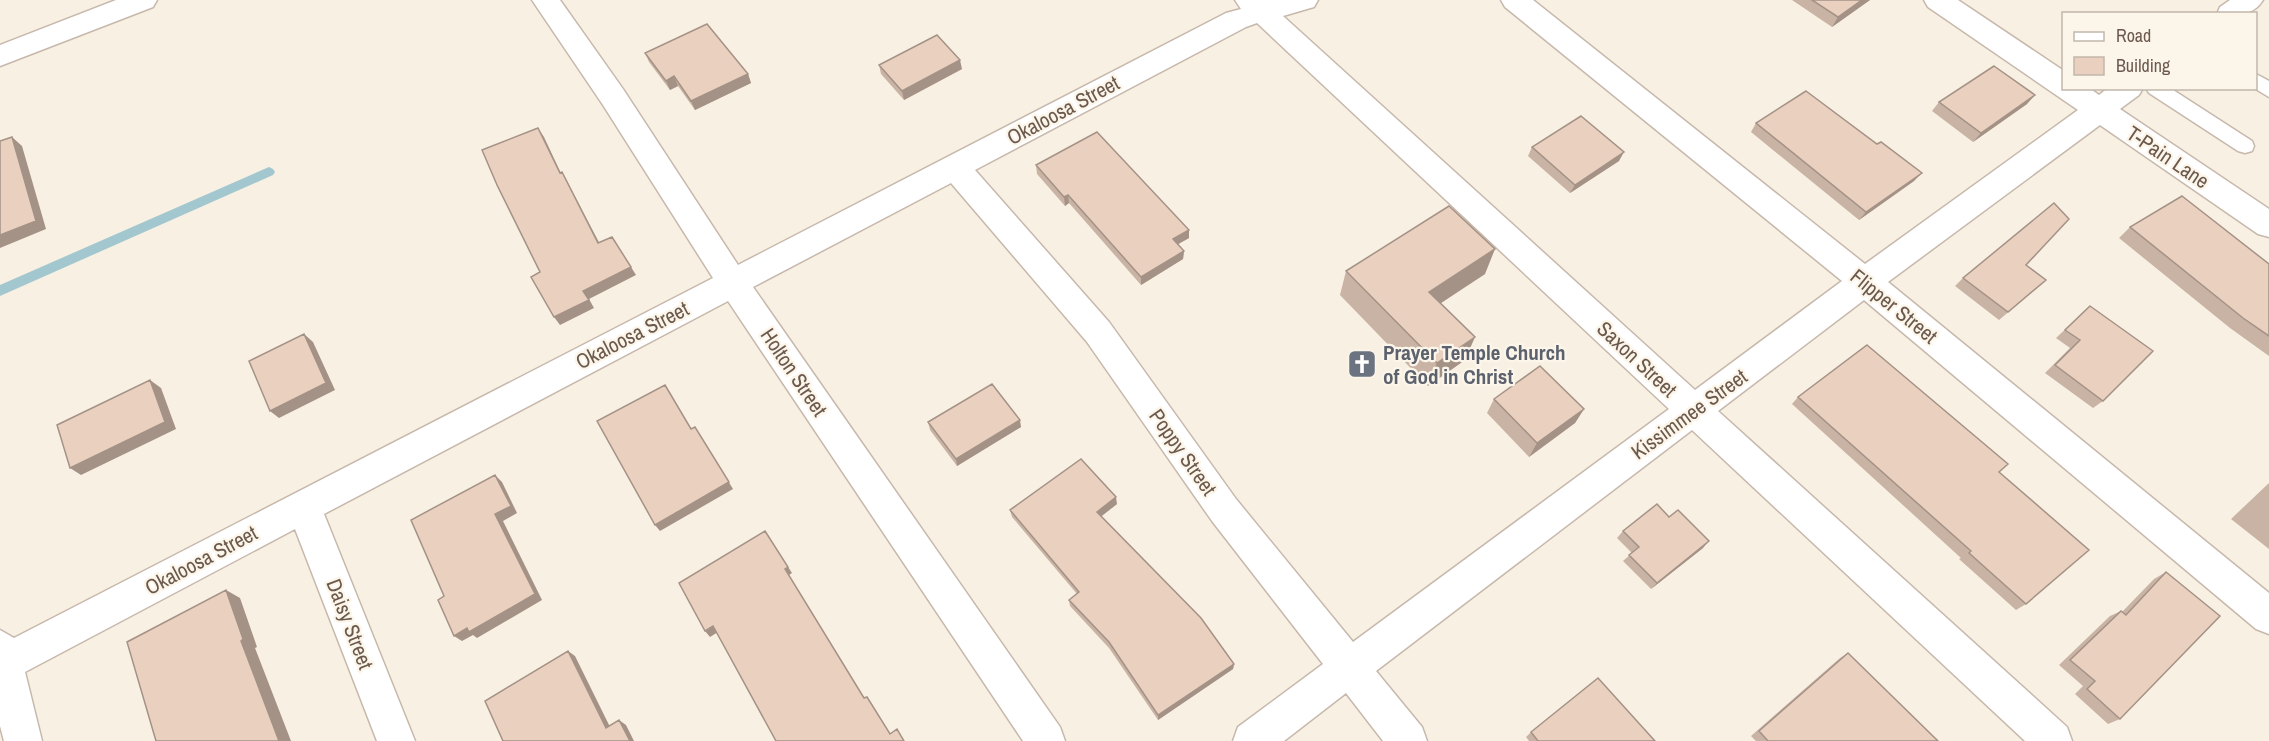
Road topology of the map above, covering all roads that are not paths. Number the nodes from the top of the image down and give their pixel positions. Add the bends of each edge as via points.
1 (143, 0) edge
2 (546, 0) edge
3 (1304, 0) edge
4 (1515, 0) edge
5 (1938, 0) edge
6 (2249, 0) edge
7 (1256, 6) edge
8 (2233, 12) edge
9 (0, 56) edge
10 (2062, 85) edge
11 (2070, 90) edge
12 (2126, 90) edge
13 (2158, 90) edge
14 (2099, 110) junction
15 (2245, 146) dead end
16 (955, 167) junction
17 (2269, 225) edge
18 (1865, 282) junction
19 (733, 283) junction
20 (1693, 411) junction
21 (304, 507) junction
22 (2269, 616) edge
23 (2, 656) edge
24 (1348, 669) junction
25 (23, 741) edge
26 (396, 741) edge
27 (1046, 741) edge
28 (1251, 741) edge
29 (1408, 741) edge
30 (2053, 741) edge

1 - 9 street
2 - 19 street, Holton Street
3 - 7 street, Okaloosa Street
4 - 18 street, Flipper Street
5 - 10 street
6 - 8 street
7 - 16 street, Okaloosa Street
7 - 20 street, Saxon Street
11 - 14 street, T-Pain Lane
12 - 14 street, Kissimmee Street
13 - 15 lane
14 - 17 street, T-Pain Lane
14 - 18 street, Kissimmee Street
16 - 19 street, Okaloosa Street
16 - 24 street, Poppy Street via 1098,332 1224,510
18 - 20 street, Kissimmee Street
18 - 22 street, Flipper Street
19 - 21 street, Okaloosa Street
19 - 27 street, Holton Street
20 - 24 street, Kissimmee Street
20 - 30 street, Saxon Street
21 - 23 street, Okaloosa Street
21 - 26 street, Daisy Street
23 - 25 street
24 - 28 street, Kissimmee Street
24 - 29 street, Poppy Street

